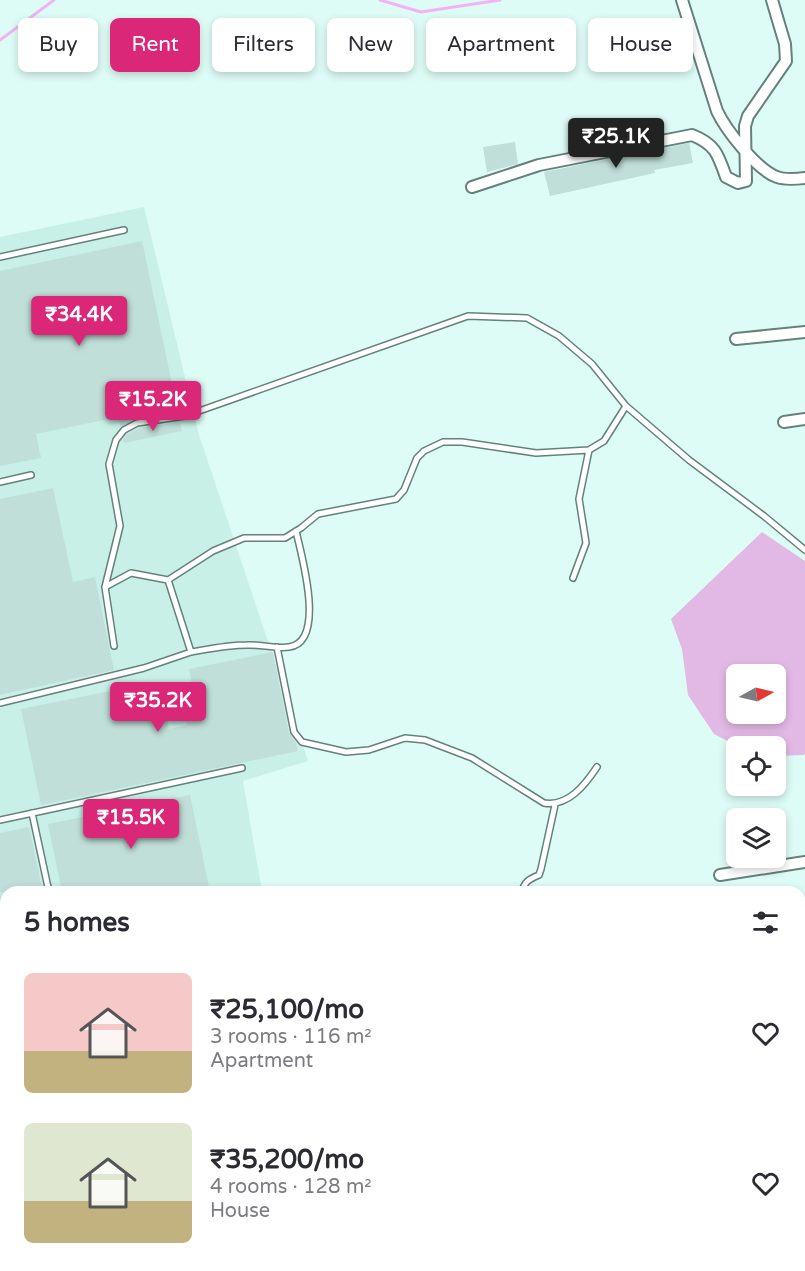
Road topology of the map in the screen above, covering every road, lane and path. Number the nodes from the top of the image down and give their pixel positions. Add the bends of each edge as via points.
1 (682, 0) edge
2 (772, 0) edge
3 (745, 151) junction
4 (805, 178) edge
5 (472, 187) dead end
6 (124, 231) dead end
7 (0, 257) edge
8 (805, 332) edge
9 (736, 339) dead end
10 (626, 406) junction
11 (805, 419) edge
12 (784, 422) dead end
13 (589, 450) junction
14 (31, 475) dead end
15 (0, 482) edge
16 (296, 531) junction
17 (805, 550) edge
18 (573, 578) dead end
19 (168, 580) junction
20 (105, 587) junction
21 (114, 646) dead end
22 (277, 646) junction
23 (191, 652) junction
24 (0, 702) edge
25 (597, 767) dead end
26 (242, 768) dead end
27 (555, 805) junction
28 (32, 813) junction
29 (0, 820) edge
30 (805, 862) edge
31 (720, 875) dead end
32 (48, 886) edge
33 (524, 886) edge

1 - 3 street via 717,111
2 - 3 street via 786,61 748,116
3 - 4 street via 778,178
3 - 5 street via 746,181 738,183 726,177 708,141 692,135 539,165
6 - 7 lane
8 - 9 street
10 - 13 lane via 603,441
10 - 17 lane
10 - 20 lane via 592,364 559,336 528,318 468,316 185,416 137,423 116,440 109,464 120,526
11 - 12 street
13 - 16 lane via 536,453 442,441 417,458 404,490 396,499 318,514
13 - 18 lane via 579,500 586,543
14 - 15 lane
16 - 19 lane via 285,538 244,538 213,551
16 - 22 lane via 309,618 297,644
19 - 20 lane via 131,573
19 - 23 lane
20 - 21 lane
22 - 23 lane via 248,645
22 - 27 lane via 294,732 302,742 346,752 369,750 405,738 424,740 472,758 544,803
23 - 24 lane via 144,668
25 - 27 lane via 589,780
26 - 28 lane
27 - 33 lane via 539,875
28 - 29 lane
28 - 32 lane
30 - 31 street

